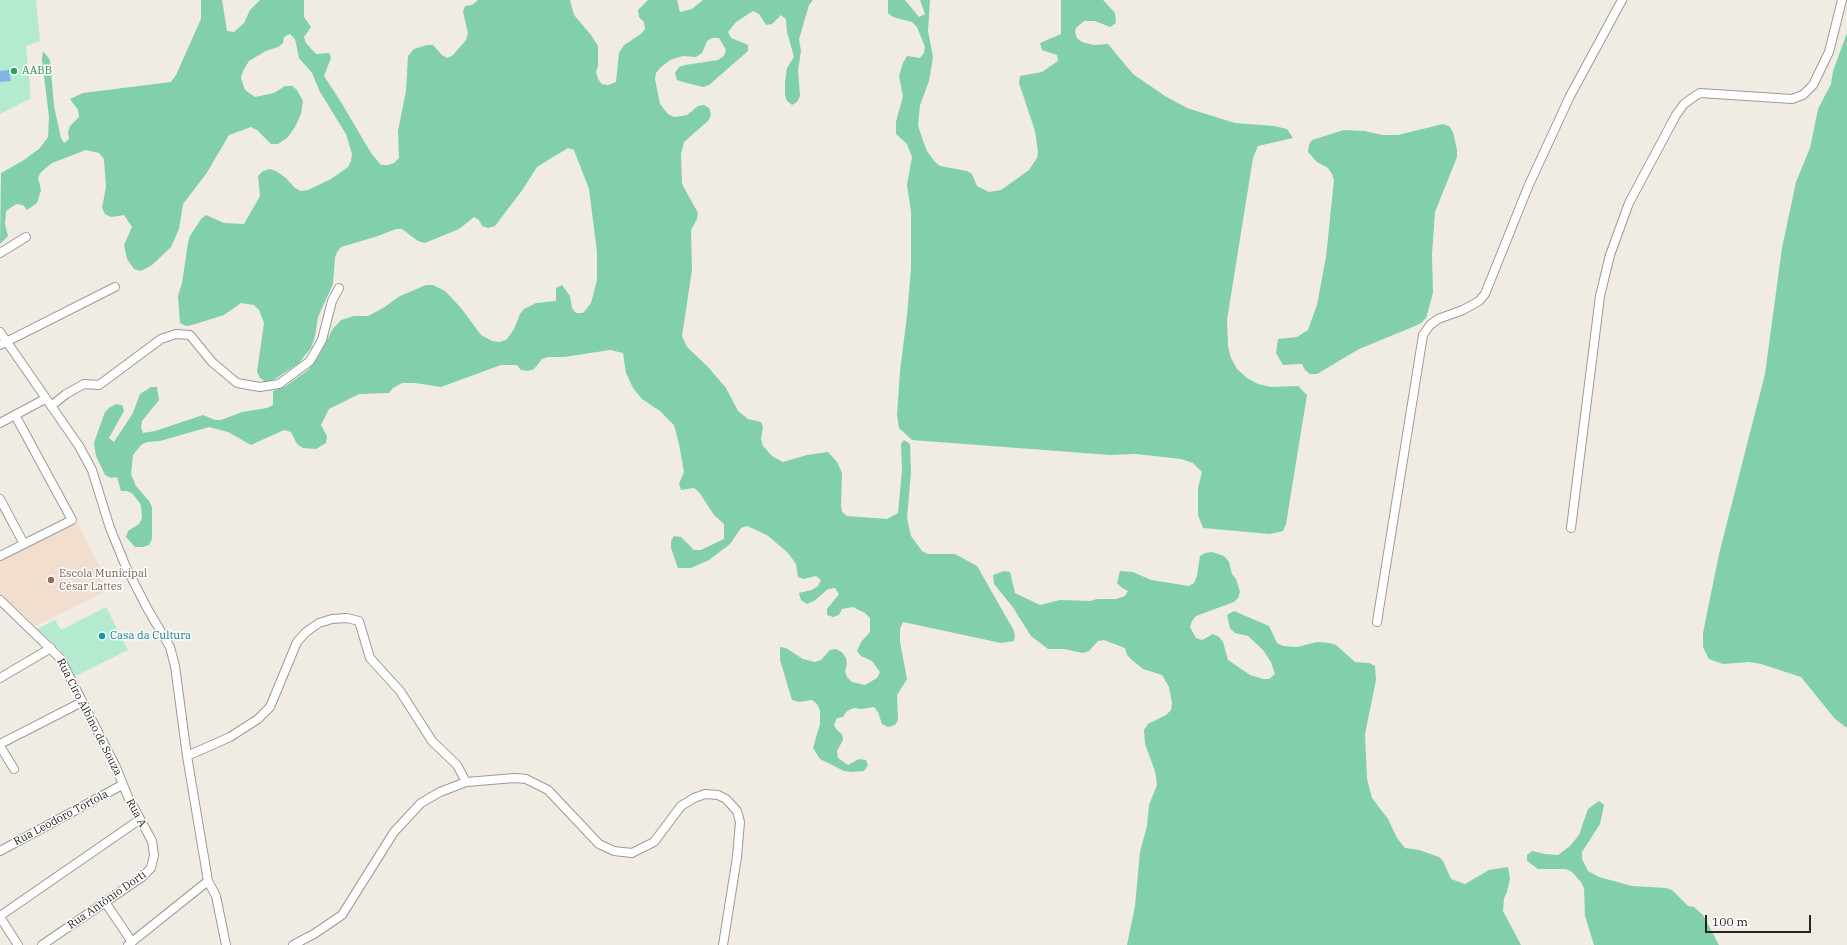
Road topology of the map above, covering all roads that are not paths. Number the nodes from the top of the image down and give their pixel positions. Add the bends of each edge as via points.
1 (1622, 0) edge
2 (1842, 0) edge
3 (26, 237) dead end
4 (0, 253) edge
5 (115, 287) dead end
6 (339, 288) dead end
7 (0, 332) edge
8 (3, 343) edge
9 (45, 399) junction
10 (50, 406) junction
11 (15, 415) junction
12 (0, 423) edge
13 (0, 499) edge
14 (1571, 528) dead end
15 (24, 544) junction
16 (0, 556) edge
17 (0, 600) edge
18 (1377, 622) dead end
19 (51, 648) junction
20 (0, 678) edge
21 (82, 702) junction
22 (0, 745) edge
23 (187, 756) junction
24 (14, 769) dead end
25 (466, 782) junction
26 (122, 785) junction
27 (139, 820) junction
28 (0, 851) edge
29 (151, 868) joint
30 (208, 881) junction
31 (106, 902) junction
32 (0, 916) edge
33 (130, 943) edge
34 (18, 945) edge
35 (42, 945) edge
36 (226, 945) edge
37 (293, 945) edge
38 (723, 945) edge

1 - 18 street via 1567,103 1525,194 1485,294 1479,302 1438,319 1423,334
2 - 14 street via 1829,52 1813,85 1803,96 1792,99 1700,93 1695,96 1684,104 1676,115 1629,203 1610,255 1600,296
3 - 4 street
5 - 8 street
6 - 10 street via 332,301 322,340 310,361 279,384 260,387 237,382 212,362 190,335 176,334 161,339 99,385 84,384
7 - 8 street
8 - 9 street
9 - 10 street
9 - 11 street
10 - 23 street via 80,446 92,470 110,528 126,567 170,648 175,666
11 - 12 street
11 - 15 street via 72,520
13 - 15 street
15 - 16 street
17 - 19 street, Rua Ciro Albino de Souza
19 - 20 street
19 - 21 street, Rua Ciro Albino de Souza via 60,658
21 - 22 street
21 - 26 street, Rua Ciro Albino de Souza via 116,767
22 - 24 street
23 - 25 street via 230,736 258,719 270,707 297,642 319,623 347,618 359,621 370,658 400,691 432,741 457,765
23 - 30 street
25 - 37 street via 421,803 394,832 342,915
25 - 38 street via 526,779 548,790 599,844 614,851 632,853 654,842 681,806 694,798 705,794 718,795 726,799 737,811 740,822
26 - 27 street, Rua A
26 - 28 street, Rua Leodoro Tortola
27 - 29 street, Rua A via 152,841 154,855
27 - 32 street
29 - 31 street, Rua Antônio Dorti
30 - 33 street
30 - 36 street via 216,896
31 - 33 street
31 - 35 street, Rua Antônio Dorti
32 - 34 street

